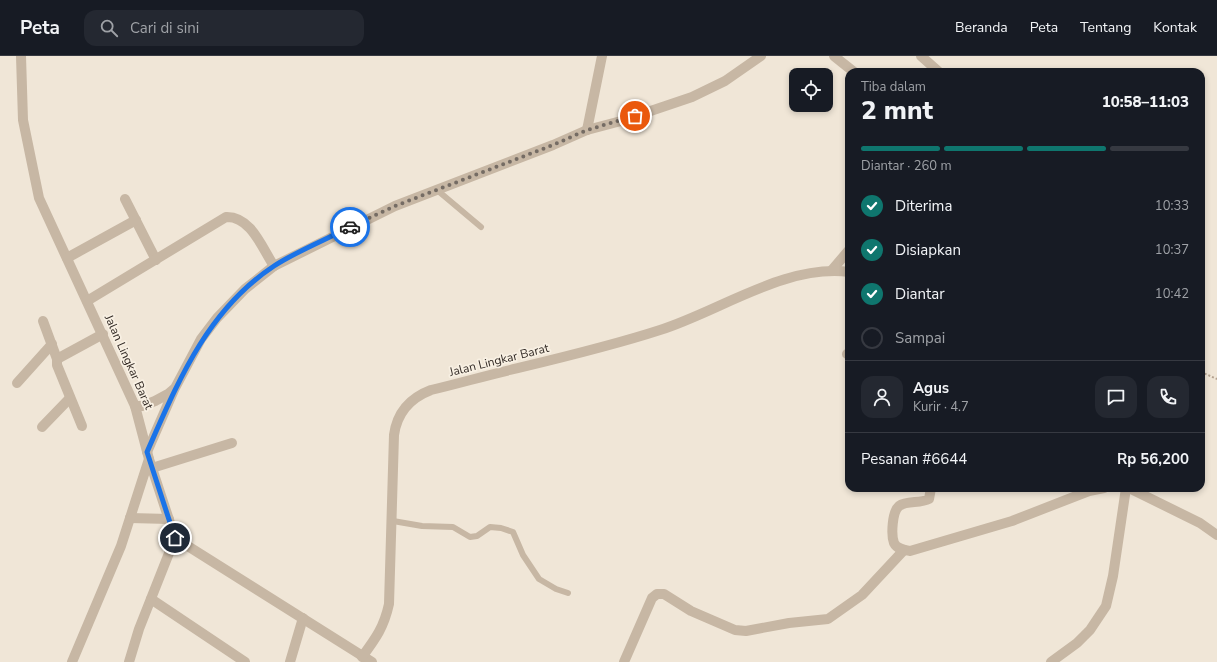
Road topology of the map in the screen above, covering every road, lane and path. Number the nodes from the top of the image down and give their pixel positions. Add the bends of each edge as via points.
1 (21, 56) edge
2 (602, 56) edge
3 (762, 56) edge
4 (834, 56) edge
5 (921, 56) edge
6 (849, 68) edge
7 (934, 68) edge
8 (587, 130) junction
9 (437, 190) junction
10 (125, 199) dead end
11 (136, 220) junction
12 (481, 227) dead end
13 (845, 255) edge
14 (67, 258) junction
15 (156, 260) junction
16 (274, 266) junction
17 (832, 270) junction
18 (845, 272) edge
19 (87, 301) junction
20 (43, 321) dead end
21 (103, 334) junction
22 (52, 344) junction
23 (58, 359) junction
24 (1205, 374) edge
25 (1217, 379) edge
26 (17, 383) dead end
27 (175, 388) junction
28 (70, 398) junction
29 (135, 406) junction
30 (82, 426) dead end
31 (42, 427) dead end
32 (232, 443) dead end
33 (149, 460) junction
34 (930, 492) edge
35 (1086, 492) edge
36 (1125, 492) edge
37 (1137, 492) edge
38 (130, 518) junction
39 (169, 519) junction
40 (393, 521) junction
41 (1217, 535) edge
42 (175, 538) junction
43 (904, 550) junction
44 (568, 593) dead end
45 (151, 599) junction
46 (303, 618) junction
47 (362, 656) junction
48 (72, 662) edge
49 (129, 662) edge
50 (245, 662) edge
51 (290, 662) edge
52 (372, 662) edge
53 (624, 662) edge
54 (1051, 662) edge

1 - 14 street, Jalan Lingkar Barat via 23,120 39,198
2 - 8 street
3 - 8 street via 725,81 692,97
4 - 6 street
5 - 7 street
8 - 9 street
9 - 12 lane
9 - 16 street via 395,206
10 - 11 street
11 - 14 street
11 - 15 street
13 - 17 street
14 - 19 street, Jalan Lingkar Barat
15 - 16 street via 226,218 234,217 247,224
15 - 19 street
16 - 27 street via 245,289 217,318 202,339
17 - 18 street, Jalan Lingkar Barat
17 - 40 street, Jalan Lingkar Barat via 805,273 777,282 662,330 622,343 422,394 400,414 396,424
19 - 21 street, Jalan Lingkar Barat
20 - 22 street
21 - 23 street
21 - 29 street, Jalan Lingkar Barat
22 - 23 street
22 - 26 street
23 - 28 street via 57,365
24 - 25 path
27 - 29 street via 156,401
27 - 33 street
28 - 30 street
28 - 31 street
29 - 33 street, Jalan Lingkar Barat
32 - 33 street
33 - 38 street
33 - 39 street, Jalan Lingkar Barat
34 - 43 street via 926,501 904,504 895,511 894,542
35 - 43 street via 1012,521 910,551
36 - 54 street via 1106,606 1078,643
37 - 41 street via 1200,523
38 - 39 street
38 - 48 street via 105,587
39 - 42 street, Jalan Lingkar Barat
40 - 44 lane via 422,526 453,527 470,537 477,536 490,527 507,529 513,532 523,555 540,579
40 - 47 street, Jalan Lingkar Barat via 386,620 380,634
42 - 45 street
42 - 46 street
43 - 53 street via 862,595 828,619 746,631 735,630 692,611 664,594 657,594 652,598
45 - 49 street
45 - 50 street
46 - 47 street
46 - 51 street
47 - 52 street

